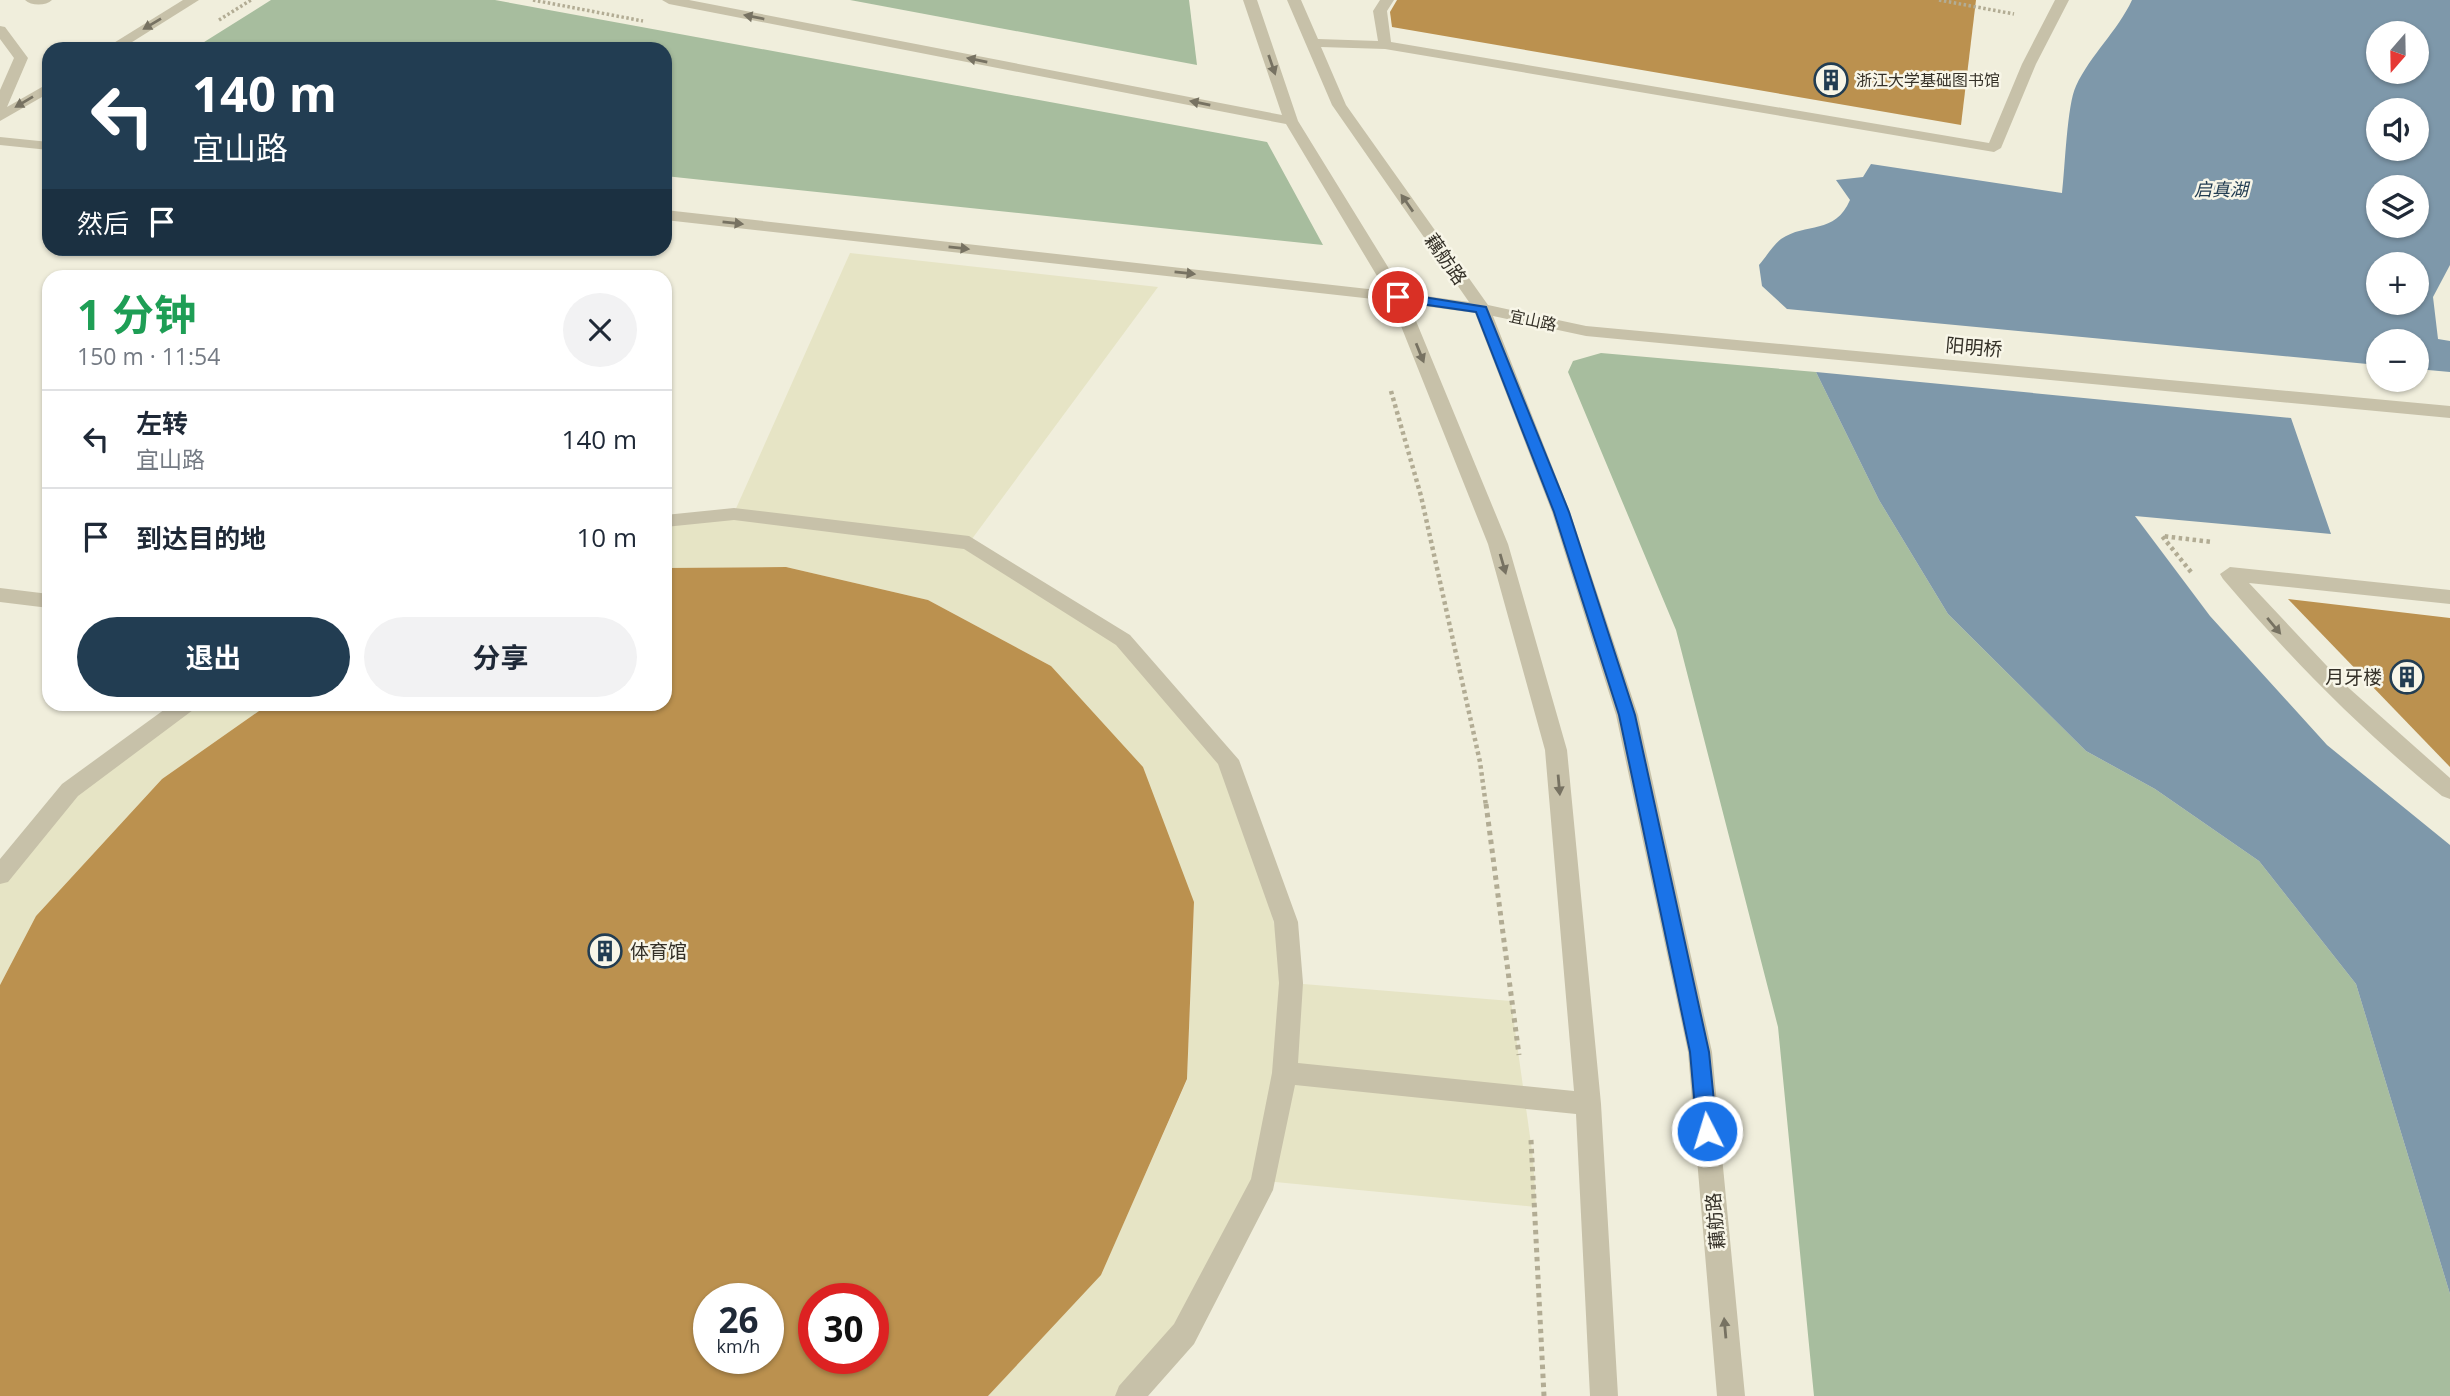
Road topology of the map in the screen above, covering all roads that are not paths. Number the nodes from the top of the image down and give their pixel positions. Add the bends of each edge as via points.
1 (32, 0) edge
2 (45, 0) edge
3 (192, 0) edge
4 (669, 0) edge
5 (1250, 0) edge
6 (1294, 0) edge
7 (1387, 0) edge
8 (2062, 0) edge
9 (0, 30) edge
10 (123, 42) edge
11 (1313, 43) junction
12 (1385, 45) junction
13 (42, 91) edge
14 (0, 106) edge
15 (0, 117) edge
16 (1291, 121) junction
17 (0, 141) edge
18 (42, 145) edge
19 (672, 216) edge
20 (1398, 297) junction
21 (1482, 309) junction
22 (1586, 331) joint
23 (2447, 417) edge
24 (672, 520) edge
25 (0, 595) edge
26 (2450, 597) edge
27 (42, 600) edge
28 (177, 711) edge
29 (2450, 790) edge
30 (0, 875) edge
31 (1285, 1073) junction
32 (1588, 1104) junction
33 (1129, 1396) edge
34 (1604, 1396) edge
35 (1731, 1396) edge

1 - 2 street
3 -> 10 street
16 -> 4 street
5 -> 16 street
6 - 11 street, 藕舫路
7 - 12 street via 1380,11
8 - 12 street via 1994,148
9 - 14 street via 21,58
11 - 12 street
21 -> 11 street, 藕舫路 via 1339,105
13 -> 15 street
16 - 20 street
17 - 18 street
19 -> 20 street, 宜山路
20 - 21 street, 宜山路
20 -> 32 street via 1497,544 1556,750
21 - 22 street, 宜山路
35 -> 21 street, 藕舫路 via 1700,1052 1627,715 1561,512
22 - 23 street, 阳明桥 via 2359,404
24 - 31 street via 734,514 969,542 1123,640 1228,760 1286,922 1291,983
25 - 27 street
26 -> 29 street via 2230,574 2298,653 2399,750
28 - 30 street via 70,790
31 - 32 street
31 - 33 street via 1264,1181 1184,1334
32 - 34 street

